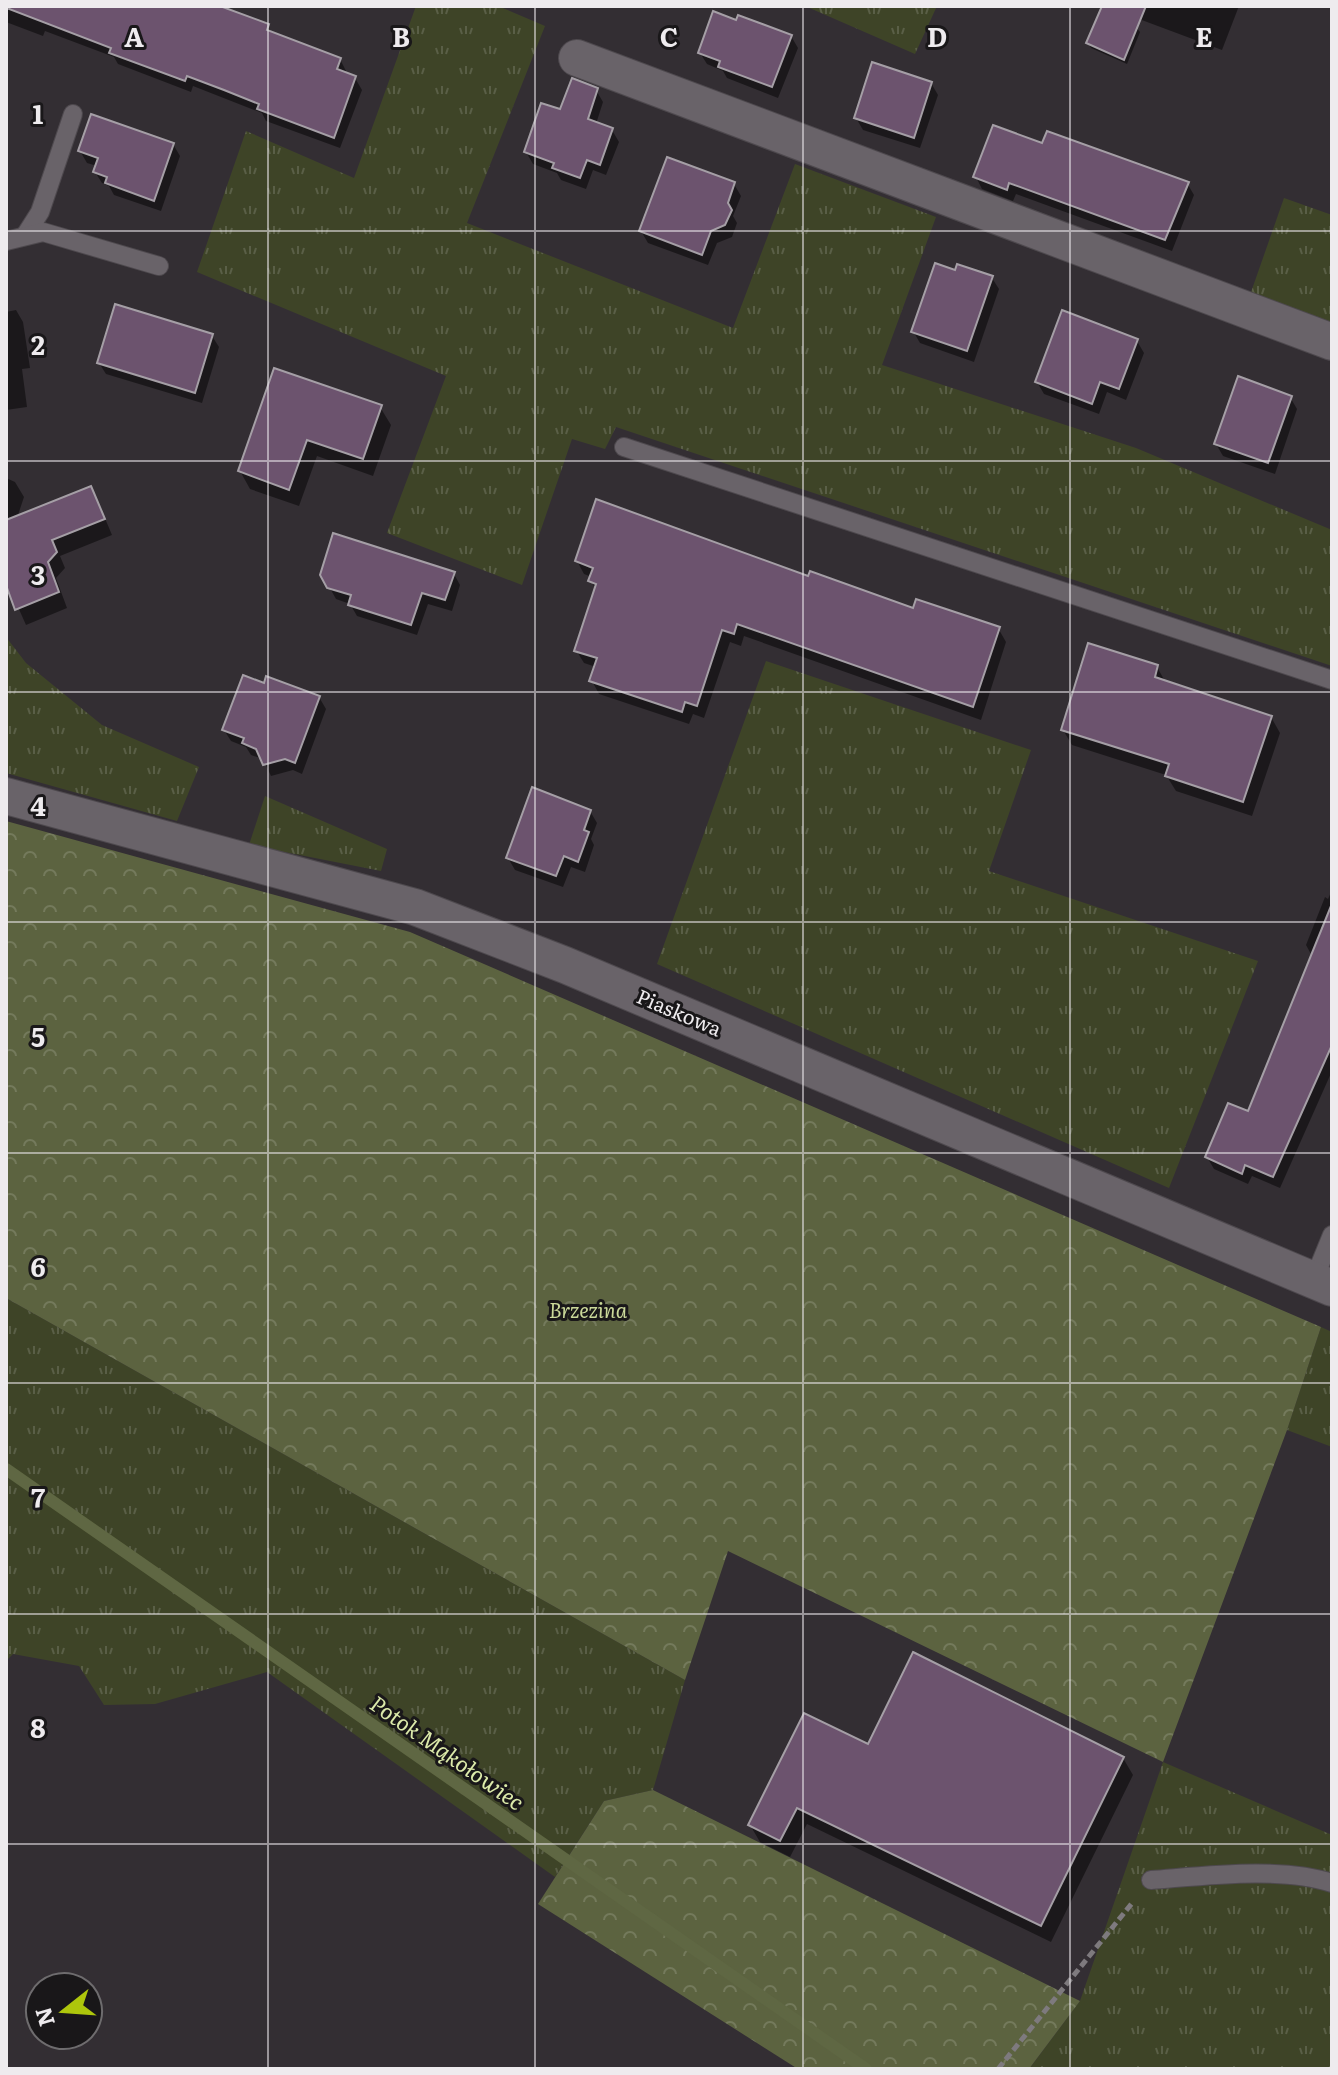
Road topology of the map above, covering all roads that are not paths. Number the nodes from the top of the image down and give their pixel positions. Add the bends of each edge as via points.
1 (577, 58) dead end
2 (73, 114) dead end
3 (26, 234) junction
4 (6, 241) edge
5 (159, 266) dead end
6 (1332, 342) edge
7 (624, 447) dead end
8 (1332, 680) edge
9 (6, 796) edge
10 (1332, 1235) edge
11 (1323, 1284) edge
12 (1151, 1880) road end
13 (1332, 1883) edge

1 - 6 street
2 - 3 lane via 40,212
3 - 4 lane
3 - 5 lane via 43,232
7 - 8 lane
9 - 11 street, Piaskowa via 415,907
10 - 11 lane
12 - 13 lane via 1244,1873

